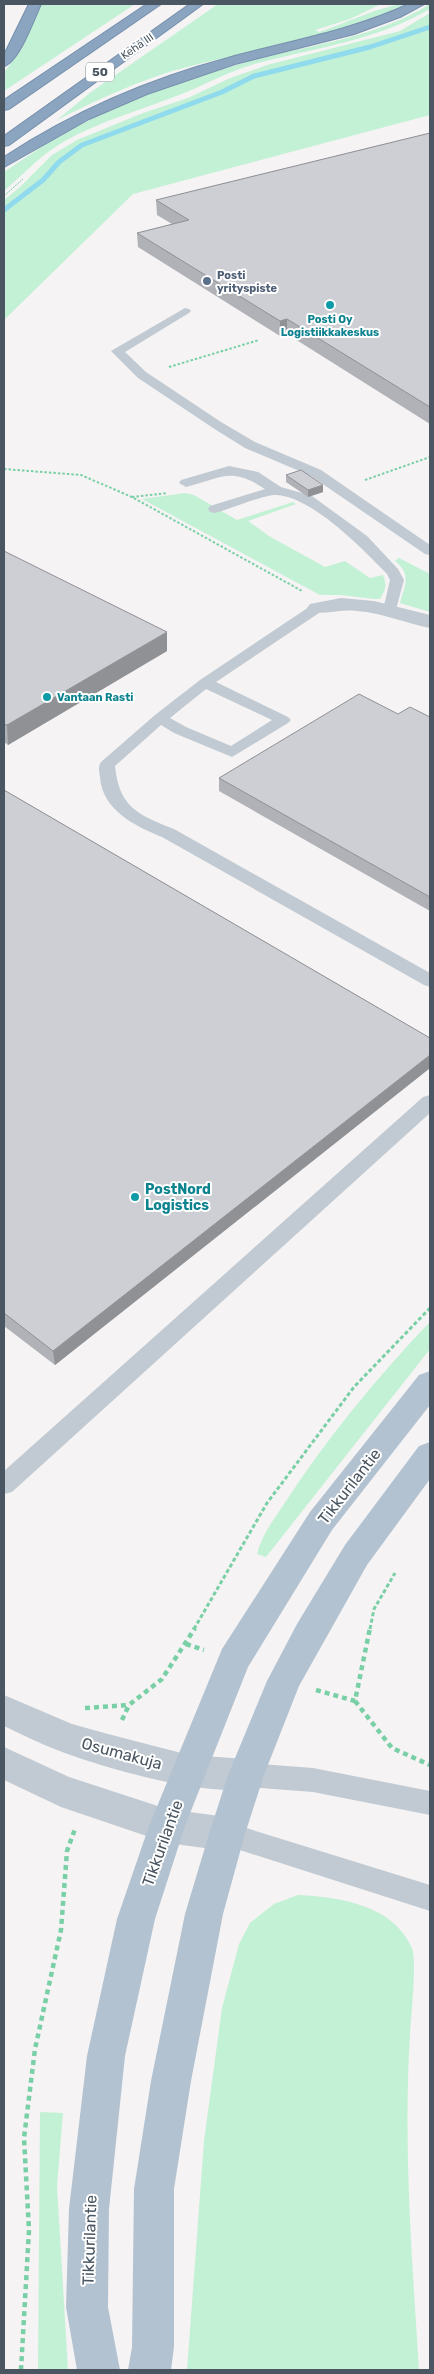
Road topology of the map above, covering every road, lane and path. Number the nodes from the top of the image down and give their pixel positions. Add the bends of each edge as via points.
1 (34, 4) edge
2 (155, 4) edge
3 (197, 4) edge
4 (418, 4) edge
5 (4, 62) edge
6 (4, 106) edge
7 (4, 142) edge
8 (4, 163) edge
9 (185, 311) dead end
10 (430, 457) edge
11 (4, 469) edge
12 (361, 481) dead end
13 (186, 484) joint
14 (276, 490) junction
15 (132, 497) junction
16 (215, 509) dead end
17 (430, 551) edge
18 (305, 593) dead end
19 (317, 608) joint
20 (390, 610) junction
21 (430, 622) edge
22 (205, 683) junction
23 (160, 718) junction
24 (430, 981) edge
25 (430, 1102) edge
26 (430, 1308) edge
27 (430, 1383) edge
28 (430, 1455) edge
29 (4, 1485) edge
30 (355, 1701) dead end
31 (4, 1710) edge
32 (124, 1714) dead end
33 (4, 1764) edge
34 (430, 1765) edge
35 (189, 1771) junction
36 (246, 1775) junction
37 (430, 1803) edge
38 (167, 1826) junction
39 (227, 1834) junction
40 (67, 1851) dead end
41 (430, 1898) edge
42 (21, 2370) edge
43 (98, 2370) edge
44 (150, 2370) edge

1 - 5 highway via 12,53
2 - 6 highway, Kehä III / 50
3 - 7 highway, Kehä III / 50
4 - 8 highway via 350,30 188,74 62,127
9 - 17 lane via 117,351 142,375 217,425 250,445 316,473
10 - 12 path
11 - 15 path via 81,475
13 - 14 lane via 229,470 252,475
13 - 15 path via 181,491
14 - 16 lane
14 - 20 lane via 307,499 362,539 397,580
15 - 18 path
19 - 20 street via 325,604
19 - 22 lane
20 - 21 street
22 - 23 lane
22 - 23 lane via 283,720 232,752
23 - 24 lane via 107,765 109,787 119,805 142,822 168,833
25 - 29 lane
26 - 32 path via 348,1394 267,1503 186,1644 162,1679 129,1705
27 - 35 main road, Tikkurilantie via 321,1522 234,1660
28 - 36 main road via 356,1555 309,1634 284,1681
30 - 34 path via 392,1748
31 - 35 street, Osumakuja via 67,1738
33 - 38 street via 61,1791
35 - 36 street, Osumakuja
35 - 38 main road, Tikkurilantie
36 - 37 lane via 314,1780
36 - 39 main road
38 - 39 street
38 - 43 main road, Tikkurilantie via 136,1919 106,2056 89,2208 87,2307
39 - 41 lane
39 - 44 main road via 204,1914 171,2081 154,2189
40 - 42 path via 61,1930 35,2049 24,2138 29,2230

